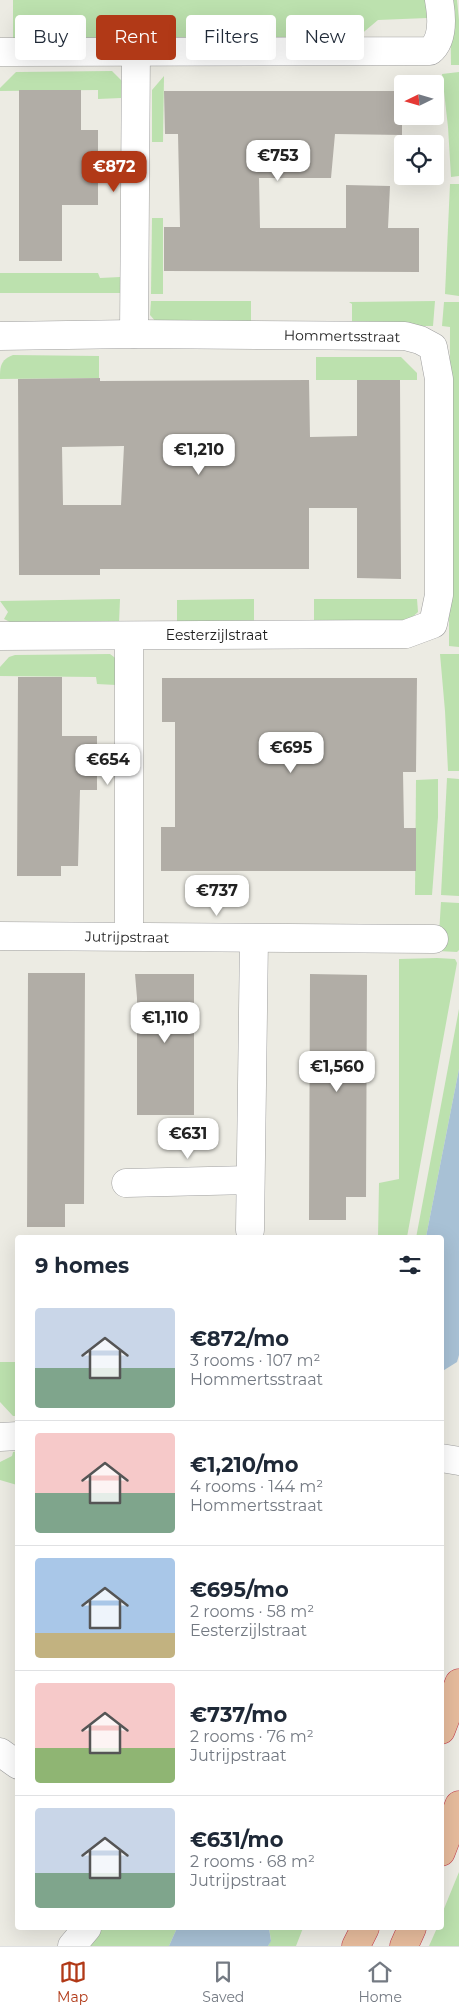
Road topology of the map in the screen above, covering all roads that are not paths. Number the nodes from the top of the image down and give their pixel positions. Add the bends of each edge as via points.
1 (440, 0) edge
2 (96, 51) edge
3 (176, 51) edge
4 (0, 52) edge
5 (136, 60) edge
6 (134, 334) junction
7 (0, 336) edge
8 (433, 624) joint
9 (0, 636) edge
10 (130, 636) junction
11 (0, 936) edge
12 (128, 936) junction
13 (254, 939) junction
14 (434, 939) dead end
15 (250, 1180) junction
16 (126, 1183) dead end
17 (250, 1230) dead end
18 (15, 1436) edge
19 (0, 1437) edge
20 (444, 1458) edge
21 (459, 1461) edge
22 (459, 1683) edge
23 (444, 1722) edge
24 (0, 1752) edge
25 (15, 1763) edge
26 (459, 1805) edge
27 (444, 1844) edge
28 (85, 1930) edge
29 (364, 1930) edge
30 (411, 1930) edge
31 (72, 1946) edge
32 (356, 1946) edge
33 (404, 1946) edge

1 - 3 street via 440,36 430,51
2 - 4 street
5 - 6 street
6 - 7 street, Hommertsstraat
6 - 8 street, Hommertsstraat via 405,336 433,347 439,380 439,595
8 - 10 street, Eesterzijlstraat via 406,634
9 - 10 street, Eesterzijlstraat
10 - 12 street
11 - 12 street, Jutrijpstraat
12 - 13 street, Jutrijpstraat
13 - 14 street, Jutrijpstraat
13 - 15 street
15 - 16 street
15 - 17 street
18 - 19 street
20 - 21 street
22 - 23 highway
24 - 25 street
26 - 27 highway
28 - 31 street
29 - 32 highway
30 - 33 highway

